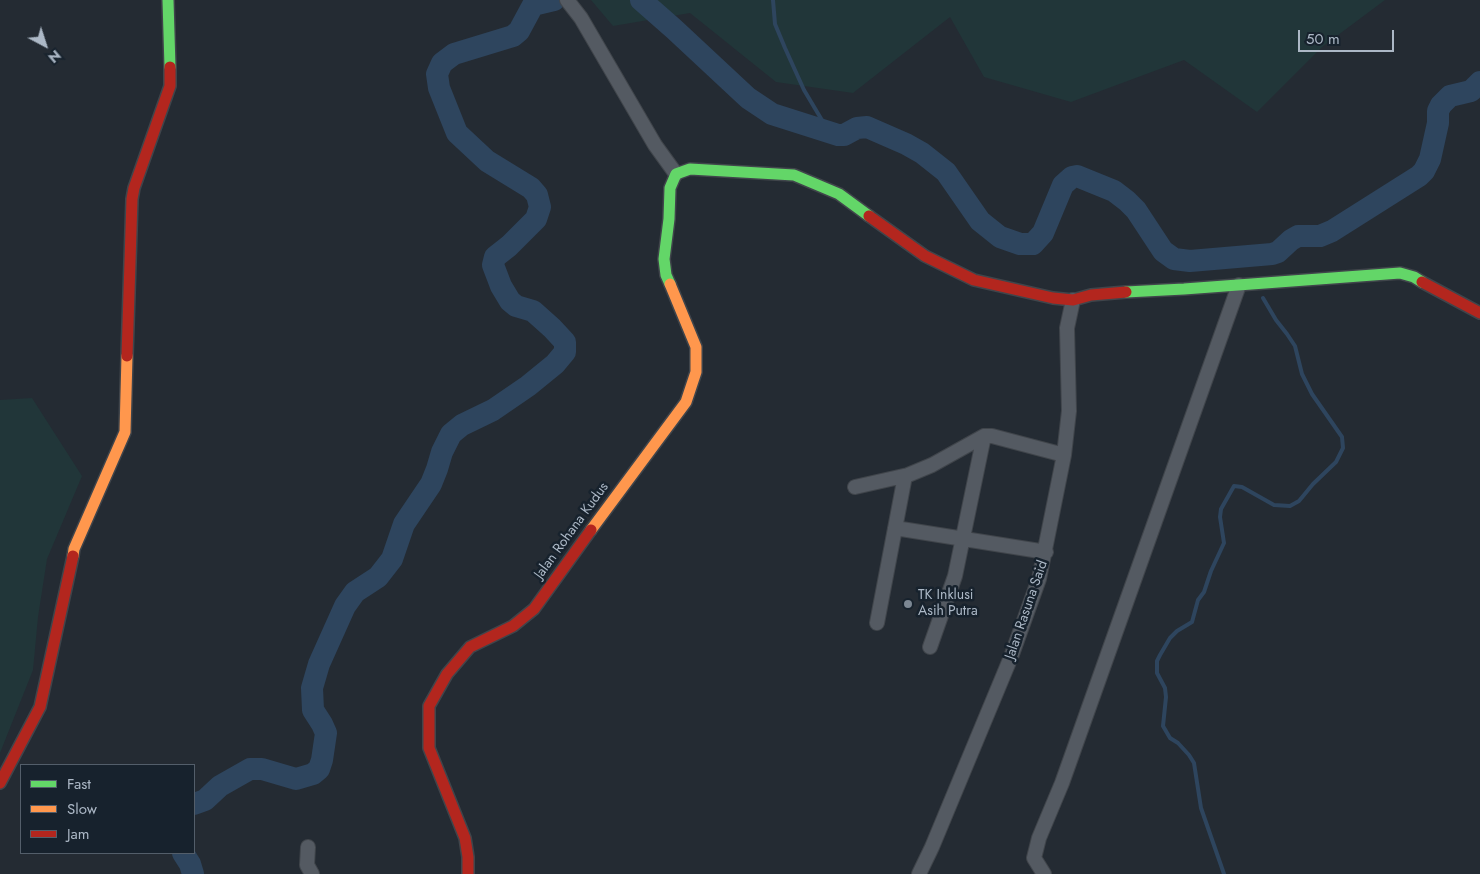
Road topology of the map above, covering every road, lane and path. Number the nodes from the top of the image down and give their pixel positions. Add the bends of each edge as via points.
1 (168, 0) edge
2 (568, 0) edge
3 (676, 174) junction
4 (1238, 284) junction
5 (1073, 300) junction
6 (1480, 313) edge
7 (984, 436) junction
8 (1064, 455) junction
9 (905, 476) junction
10 (855, 487) dead end
11 (895, 528) junction
12 (962, 540) junction
13 (1046, 552) junction
14 (877, 622) dead end
15 (930, 647) dead end
16 (0, 783) edge
17 (308, 847) dead end
18 (312, 874) edge
19 (468, 874) edge
20 (919, 874) edge
21 (1044, 874) edge

1 - 16 street via 170,86 132,200 125,432 74,549 40,707
2 - 3 street via 582,18 655,145
3 - 5 street via 701,169 794,175 839,194 925,256 974,280
3 - 19 street, Jalan Rohana Kudus via 670,188 664,259 666,275 696,347 696,372 686,402 534,609 513,626 470,646 447,674 429,706 429,748 465,838
4 - 5 street via 1119,292
4 - 6 street via 1400,273 1414,277
4 - 21 street via 1062,783 1038,838 1034,858
5 - 8 street, Jalan Rasuna Said via 1067,328 1069,411
7 - 8 street
7 - 9 street
7 - 12 street
8 - 13 street, Jalan Rasuna Said
9 - 10 street
9 - 11 street
11 - 12 street
11 - 14 street
12 - 13 street
12 - 15 street via 953,582
13 - 20 street, Jalan Rasuna Said via 1011,657
17 - 18 street via 307,865

